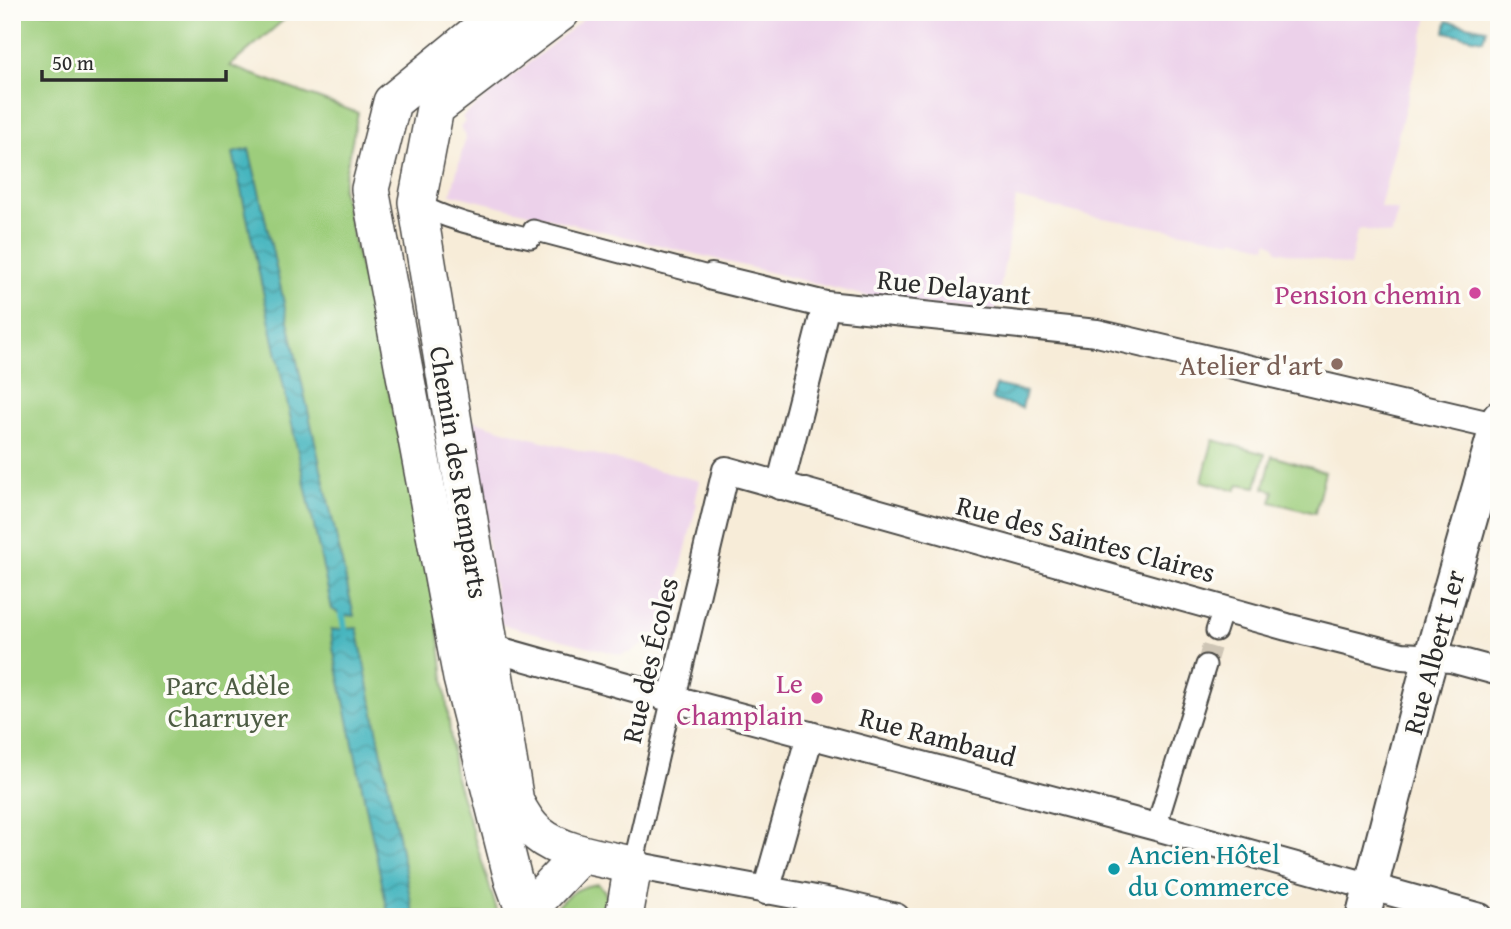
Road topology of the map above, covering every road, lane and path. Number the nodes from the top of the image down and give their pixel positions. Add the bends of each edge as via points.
1 (502, 12) edge
2 (561, 12) edge
3 (417, 202) junction
4 (712, 277) joint
5 (825, 304) junction
6 (1498, 424) edge
7 (726, 470) joint
8 (780, 486) junction
9 (488, 646) junction
10 (1430, 659) junction
11 (1206, 664) tunnel mouth
12 (1499, 672) edge
13 (672, 698) junction
14 (810, 735) junction
15 (1156, 827) junction
16 (581, 855) junction
17 (633, 865) junction
18 (766, 891) junction
19 (1367, 902) edge
20 (527, 914) edge
21 (624, 917) edge
22 (896, 917) edge
23 (1480, 917) edge

1 - 20 main road, Chemin des Remparts via 392,102 370,189 462,678 513,879
2 - 3 main road, Chemin des Remparts via 435,108
3 - 4 street, Rue Delayant via 437,215 531,238 533,230
3 - 9 main road, Chemin des Remparts
4 - 5 street, Rue Delayant
5 - 6 street, Rue Delayant via 1097,333
5 - 8 street
6 - 10 street, Rue Albert 1er
7 - 8 street, Rue des Saintes Claires
7 - 13 street, Rue des Écoles
8 - 10 street, Rue des Saintes Claires via 1219,620
9 - 13 street, Rue Rambaud
9 - 16 main road, Chemin des Remparts via 515,802 539,836
10 - 12 street, Rue des Saintes Claires via 1451,659
10 - 19 street, Rue Albert 1er
11 - 15 street
13 - 14 street, Rue Rambaud
13 - 17 street, Rue des Écoles
14 - 15 street, Rue Rambaud
14 - 18 street
15 - 19 street, Rue Rambaud
16 - 17 main road, Chemin des Remparts
16 - 20 main road
17 - 18 street
17 - 21 main road
18 - 22 street
19 - 23 street, Rue Rambaud

